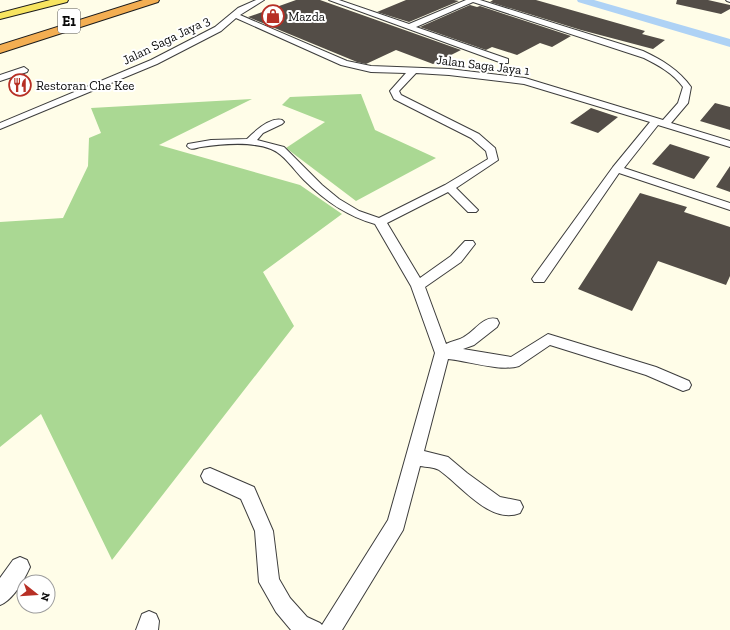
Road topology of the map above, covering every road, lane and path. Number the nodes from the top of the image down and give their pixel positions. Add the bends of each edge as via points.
1 (46, 0) edge
2 (63, 0) edge
3 (122, 0) edge
4 (138, 0) edge
5 (154, 0) edge
6 (261, 0) edge
7 (332, 0) edge
8 (473, 0) edge
9 (0, 12) edge
10 (234, 15) junction
11 (0, 16) edge
12 (409, 26) junction
13 (0, 37) edge
14 (3, 47) edge
15 (505, 61) dead end
16 (24, 70) dead end
17 (413, 71) junction
18 (0, 78) edge
19 (279, 122) dead end
20 (660, 122) junction
21 (0, 126) edge
22 (250, 142) junction
23 (730, 144) edge
24 (192, 146) dead end
25 (617, 170) junction
26 (449, 188) junction
27 (730, 207) edge
28 (472, 210) dead end
29 (380, 222) junction
30 (469, 244) dead end
31 (539, 279) dead end
32 (418, 286) junction
33 (492, 324) dead end
34 (442, 353) junction
35 (683, 385) dead end
36 (414, 457) junction
37 (210, 476) dead end
38 (514, 507) dead end
39 (20, 566) dead end
40 (0, 595) edge
41 (313, 630) edge
42 (330, 630) edge

1 - 9 main road
2 - 11 main road
3 - 13 highway
4 - 14 highway, E1
5 - 14 highway, E1
6 - 10 street, Jalan Saga Jaya 3
7 - 12 street
8 - 12 street
8 - 20 street via 640,53 678,76 687,87 684,104
10 - 17 street, Jalan Saga Jaya 1 via 344,63 371,69
10 - 21 street, Jalan Saga Jaya 3 via 218,28 154,62
12 - 15 street
16 - 18 street
17 - 20 street, Jalan Saga Jaya 1 via 449,72 525,81
17 - 26 street via 396,87 394,91 397,97 475,136 491,150 493,160
19 - 22 street via 260,131
20 - 23 street, Jalan Saga Jaya 1
20 - 25 street
22 - 24 street via 234,141
22 - 29 street via 280,149 338,205 359,217
25 - 27 street
25 - 31 street
26 - 28 street
26 - 29 street
29 - 32 street
30 - 32 street via 452,262
32 - 34 street
33 - 34 street via 470,341
34 - 35 street via 514,362 548,339 651,371
34 - 36 street
36 - 38 street via 442,462 497,505
36 - 42 street via 396,524
37 - 41 street via 248,493 264,531 269,582 283,605 300,624
39 - 40 street

